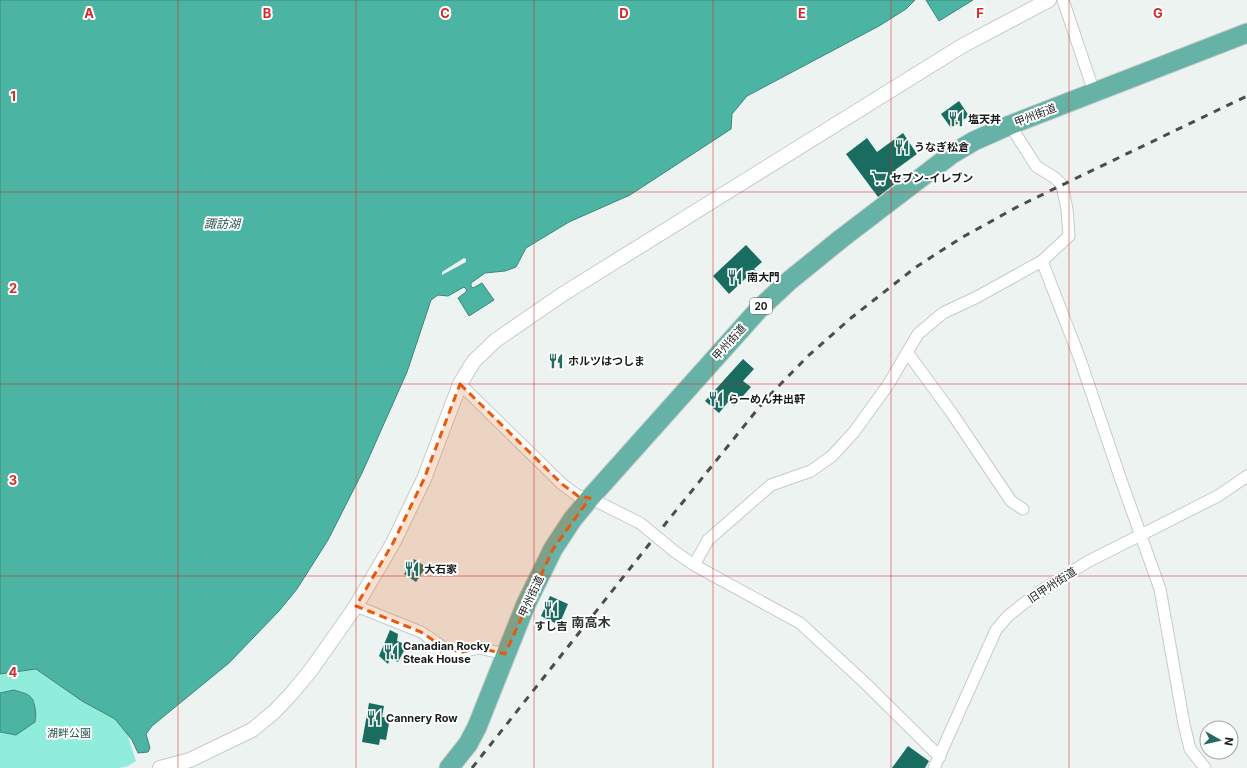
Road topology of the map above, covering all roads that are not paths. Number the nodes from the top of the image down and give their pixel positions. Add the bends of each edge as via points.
1 (1048, 0) edge
2 (1063, 0) edge
3 (1247, 33) edge
4 (1094, 92) junction
5 (1010, 125) junction
6 (1042, 261) junction
7 (907, 352) junction
8 (460, 384) junction
9 (1247, 476) edge
10 (590, 498) junction
11 (1023, 509) dead end
12 (1142, 535) junction
13 (694, 565) junction
14 (356, 606) junction
15 (505, 654) junction
16 (938, 764) edge
17 (1202, 766) edge
18 (160, 768) edge
19 (449, 768) edge

1 - 8 street via 962,46 563,294 496,340 474,361
2 - 4 street
3 - 4 highway, 甲州街道 / 20
4 - 5 highway, 甲州街道 / 20
5 - 6 street via 1036,166 1062,185 1069,236
5 - 10 highway, 甲州街道 / 20 via 952,154 789,281 759,309
6 - 7 street via 978,297 943,313 918,334
6 - 12 street via 1080,359 1120,480
7 - 11 street via 952,412 1011,500
7 - 13 street via 854,432 832,456 811,471 771,485 708,540
8 - 10 street via 562,484 578,496
8 - 14 street via 424,479 393,543
9 - 12 street, 旧甲州街道 via 1218,496
10 - 13 street, bridge via 640,523
10 - 15 highway, 甲州街道 / 20 via 553,549
12 - 16 street, 旧甲州街道 via 1089,561 1047,587 1008,616 996,630
12 - 17 street via 1160,589 1190,749
13 - 16 street via 800,623 864,682
14 - 15 street via 421,632 446,649 462,652 478,648
14 - 18 street via 312,670 268,717 252,730 210,751 190,760
15 - 19 highway, 甲州街道 / 20 via 477,727 468,744

